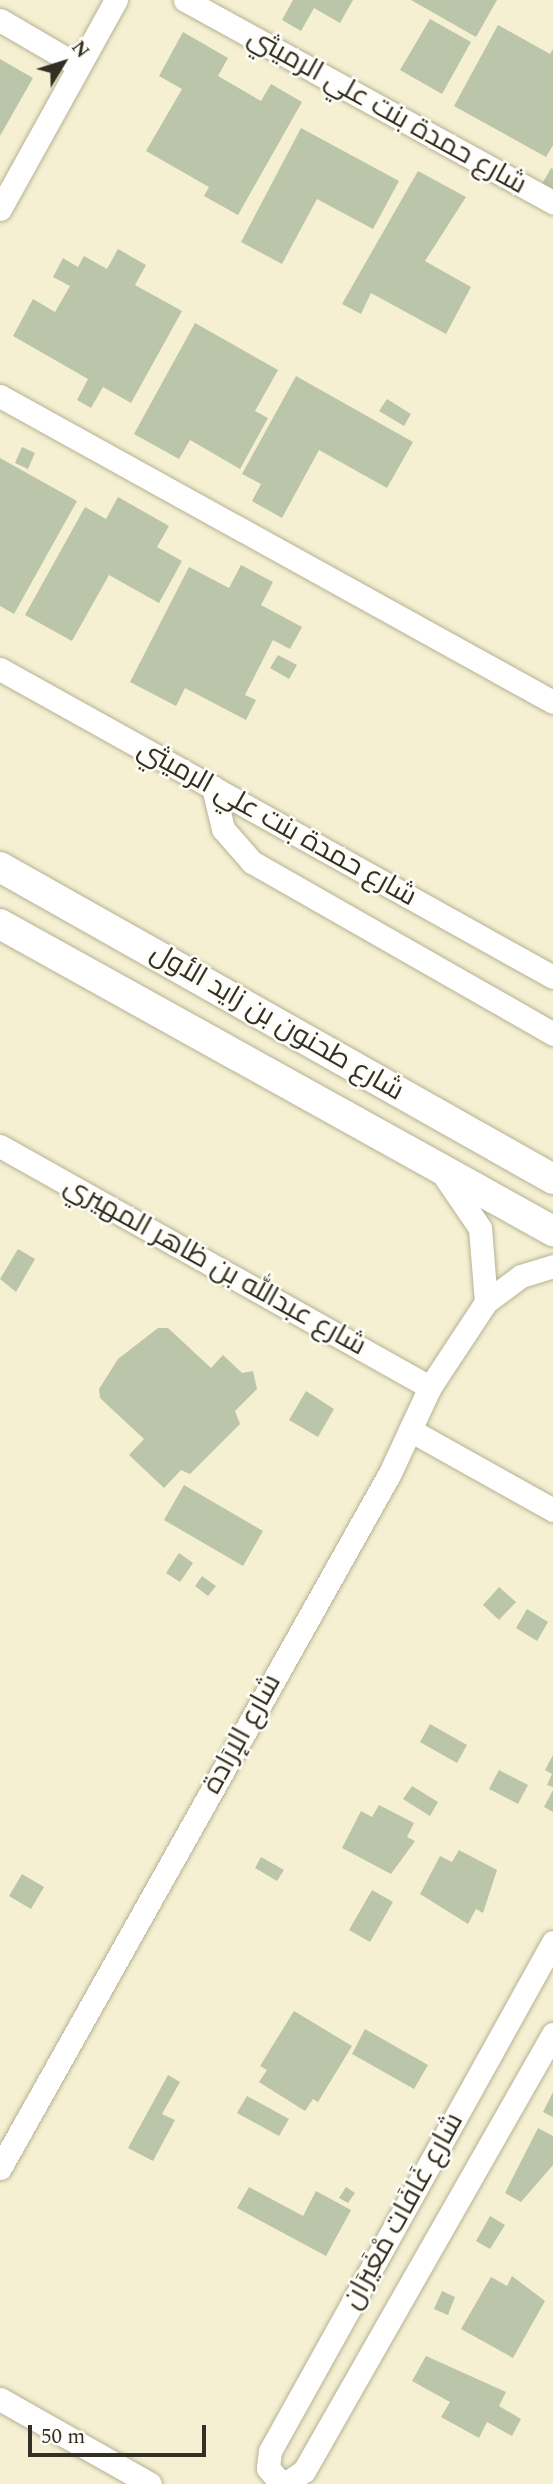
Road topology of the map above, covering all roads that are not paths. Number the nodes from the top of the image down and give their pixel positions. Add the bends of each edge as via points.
1 (116, 0) edge
2 (185, 0) edge
3 (0, 20) edge
4 (77, 65) junction
5 (553, 202) edge
6 (0, 209) edge
7 (0, 396) edge
8 (0, 669) edge
9 (553, 702) edge
10 (213, 787) junction
11 (0, 867) edge
12 (0, 924) edge
13 (553, 977) edge
14 (553, 1034) edge
15 (0, 1146) edge
16 (436, 1167) junction
17 (553, 1179) edge
18 (553, 1231) edge
19 (553, 1266) edge
20 (486, 1302) junction
21 (430, 1387) junction
22 (410, 1430) junction
23 (553, 1510) edge
24 (553, 1942) edge
25 (553, 2034) edge
26 (0, 2168) edge
27 (0, 2399) edge
28 (277, 2482) edge
29 (150, 2484) edge

1 - 4 street
2 - 5 street, شارع حمدة بنت علي الرميثي
3 - 4 street
4 - 6 street
7 - 9 street
8 - 10 street, شارع حمدة بنت علي الرميثي
10 - 13 street, شارع حمدة بنت علي الرميثي
10 - 14 street via 223,829 252,862
11 - 17 street, شارع طحنون بن زايد الأول
12 - 16 street, شارع طحنون بن زايد الأول
15 - 21 street, شارع عبدالله بن ظاهر المهيري
16 - 18 street, شارع طحنون بن زايد الأول
16 - 20 street via 480,1228
19 - 20 street, شارع الإرَادة via 521,1276
20 - 21 street, شارع الإرَادة
21 - 22 street, شارع الإرَادة
22 - 23 street
22 - 26 street, شارع الإرَادة
24 - 28 street, شارع غَافَات مْغَيرَان via 270,2451 268,2468
25 - 28 street, شارع غَافَات مْغَيرَان via 304,2471 288,2482
27 - 29 street

